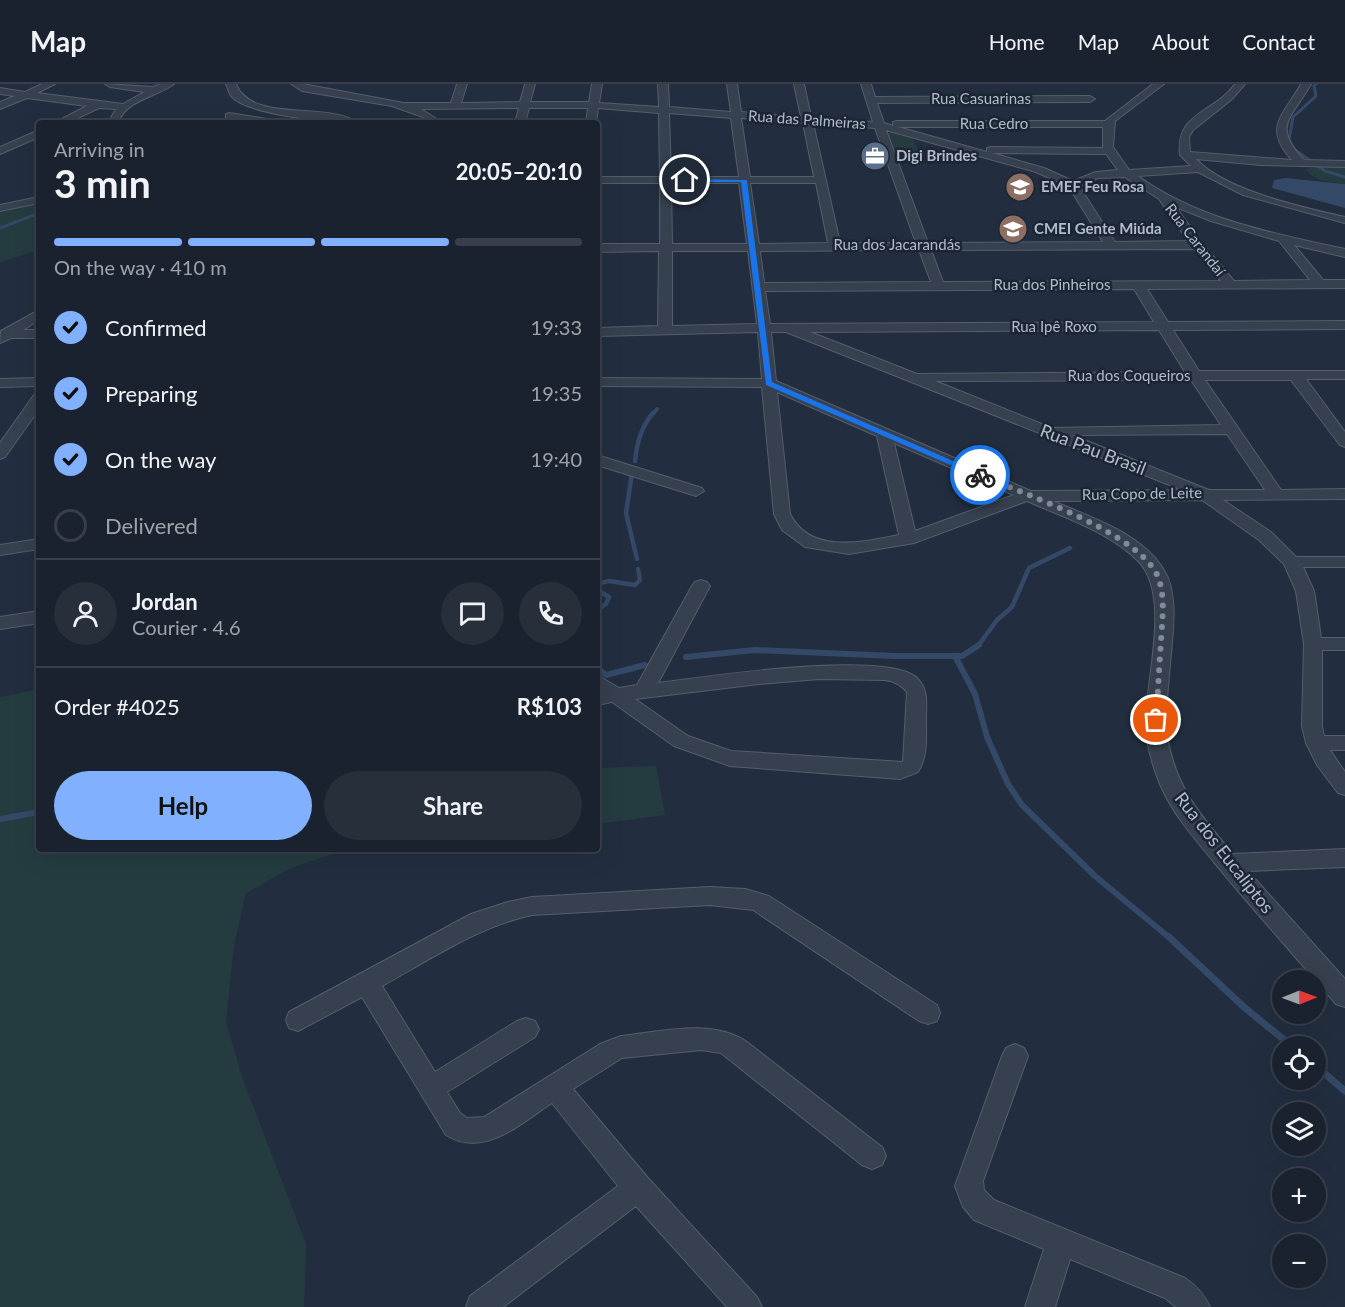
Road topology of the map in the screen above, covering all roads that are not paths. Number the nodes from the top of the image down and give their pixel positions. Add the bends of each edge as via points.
1 (50, 84) edge
2 (110, 84) edge
3 (169, 84) edge
4 (231, 84) edge
5 (296, 84) edge
6 (462, 84) edge
7 (530, 84) edge
8 (597, 84) edge
9 (663, 84) edge
10 (732, 84) edge
11 (799, 84) edge
12 (866, 84) edge
13 (1159, 84) edge
14 (1240, 84) edge
15 (1306, 84) edge
16 (153, 90) junction
17 (0, 91) edge
18 (26, 95) junction
19 (872, 99) junction
20 (242, 101) junction
21 (98, 105) junction
22 (454, 105) junction
23 (593, 105) junction
24 (0, 106) edge
25 (405, 106) junction
26 (524, 106) junction
27 (126, 107) junction
28 (1099, 109) junction
29 (662, 110) junction
30 (735, 115) junction
31 (229, 116) junction
32 (66, 120) edge
33 (113, 120) edge
34 (235, 120) edge
35 (255, 120) edge
36 (336, 120) edge
37 (435, 120) edge
38 (521, 120) edge
39 (591, 120) edge
40 (808, 120) junction
41 (880, 124) junction
42 (36, 133) edge
43 (962, 150) junction
44 (0, 151) edge
45 (1108, 151) junction
46 (1185, 155) junction
47 (1303, 163) junction
48 (1345, 164) edge
49 (1198, 169) junction
50 (1041, 170) junction
51 (1127, 175) junction
52 (1096, 176) junction
53 (600, 180) edge
54 (666, 180) junction
55 (744, 180) junction
56 (820, 180) junction
57 (1073, 185) junction
58 (1161, 195) junction
59 (36, 201) edge
60 (0, 208) edge
61 (1345, 220) edge
62 (1284, 240) junction
63 (923, 245) junction
64 (1111, 245) junction
65 (1197, 245) junction
66 (835, 246) junction
67 (752, 247) junction
68 (1318, 247) junction
69 (1345, 247) edge
70 (600, 248) edge
71 (665, 248) junction
72 (1345, 254) edge
73 (1230, 284) junction
74 (1319, 284) junction
75 (1345, 284) edge
76 (938, 285) junction
77 (1138, 285) junction
78 (758, 286) junction
79 (36, 316) edge
80 (1345, 325) edge
81 (1166, 327) junction
82 (665, 329) junction
83 (764, 329) junction
84 (791, 329) junction
85 (600, 332) edge
86 (36, 334) edge
87 (2, 336) edge
88 (1195, 375) junction
89 (1295, 375) junction
90 (1345, 375) edge
91 (912, 377) junction
92 (36, 382) edge
93 (600, 382) edge
94 (0, 383) edge
95 (769, 383) junction
96 (36, 402) edge
97 (1232, 429) junction
98 (1046, 431) junction
99 (884, 433) junction
100 (5, 440) edge
101 (1345, 442) edge
102 (0, 454) edge
103 (600, 461) edge
104 (696, 491) dead end
105 (1203, 493) junction
106 (1276, 494) junction
107 (1345, 494) edge
108 (1028, 496) junction
109 (908, 540) junction
110 (36, 544) edge
111 (0, 550) edge
112 (1292, 562) junction
113 (1345, 562) edge
114 (701, 585) dead end
115 (36, 617) edge
116 (0, 623) edge
117 (1313, 644) junction
118 (1345, 644) edge
119 (644, 691) junction
120 (606, 697) edge
121 (1316, 743) junction
122 (1345, 743) edge
123 (1345, 787) edge
124 (1345, 858) edge
125 (1227, 862) junction
126 (367, 983) junction
127 (1345, 996) edge
128 (928, 1013) dead end
129 (298, 1020) dead end
130 (526, 1029) dead end
131 (1015, 1056) dead end
132 (431, 1088) junction
133 (556, 1088) junction
134 (872, 1156) dead end
135 (638, 1188) junction
136 (1061, 1242) junction
137 (480, 1306) edge
138 (747, 1307) edge
139 (1040, 1307) edge
140 (1195, 1307) edge

1 - 18 street
2 - 16 street
3 - 16 street
4 - 20 street via 234,95
5 - 25 street
6 - 22 street
7 - 26 street
8 - 23 street
9 - 29 street
10 - 30 street, Rua Copo de Leite
11 - 40 street
12 - 19 street
13 - 28 street
14 - 46 street via 1184,135
15 - 47 street via 1286,112 1280,135 1285,148
16 - 27 street
17 - 18 street
18 - 21 street
18 - 24 street
19 - 28 street, Rua Casuarinas
19 - 41 street
20 - 31 street
20 - 36 street
21 - 27 street
21 - 32 street
22 - 25 street, Rua das Palmeiras
22 - 26 street, Rua das Palmeiras
23 - 26 street, Rua das Palmeiras
23 - 29 street, Rua das Palmeiras
23 - 39 street
25 - 37 street
26 - 38 street
27 - 33 street
28 - 41 street, Rua Cedro
28 - 45 street
29 - 30 street, Rua das Palmeiras
29 - 54 street
30 - 40 street, Rua das Palmeiras
30 - 55 street, Rua Copo de Leite
31 - 34 street
31 - 35 street
40 - 41 street, Rua das Palmeiras
40 - 56 street
41 - 43 street, Rua das Palmeiras
41 - 63 street
42 - 44 street
43 - 45 street
43 - 50 street, Rua das Palmeiras
45 - 51 street
46 - 47 street
46 - 49 street
47 - 48 street
49 - 51 street
49 - 61 street via 1262,199
50 - 52 street
50 - 57 street, Rua das Palmeiras
51 - 52 street
51 - 58 street
52 - 57 street
53 - 54 street
54 - 55 street
54 - 71 street
55 - 56 street
55 - 67 street, Rua Copo de Leite
56 - 66 street
57 - 64 street
58 - 62 street via 1212,218
58 - 65 street, Rua Carandaí
59 - 60 street
62 - 68 street
62 - 74 street
63 - 64 street, Rua dos Jacarandás
63 - 66 street, Rua dos Jacarandás
63 - 76 street
64 - 65 street, Rua dos Jacarandás
65 - 73 street, Rua Carandaí
66 - 67 street, Rua dos Jacarandás
67 - 71 street, Rua dos Jacarandás
67 - 78 street, Rua Copo de Leite
68 - 69 street
68 - 72 street
70 - 71 street, Rua dos Jacarandás
71 - 82 street
73 - 74 street, Rua dos Pinheiros
73 - 77 street, Rua dos Pinheiros
74 - 75 street, Rua dos Pinheiros
76 - 77 street, Rua dos Pinheiros
76 - 78 street, Rua dos Pinheiros
77 - 81 street
78 - 83 street, Rua Copo de Leite
79 - 87 street
80 - 81 street, Rua Ipê Roxo
81 - 84 street, Rua Ipê Roxo
81 - 88 street
82 - 83 street, Rua Ipê Roxo
82 - 85 street
83 - 84 street, Rua Ipê Roxo
83 - 95 street, Rua Copo de Leite
84 - 91 street, Rua Pau Brasil
86 - 87 street
88 - 89 street, Rua dos Coqueiros
88 - 91 street, Rua dos Coqueiros
88 - 97 street
89 - 90 street, Rua dos Coqueiros
89 - 101 street
91 - 98 street, Rua Pau Brasil
92 - 94 street
93 - 95 street, Rua dos Eucaliptos
95 - 99 street, Rua dos Eucaliptos
95 - 109 street, Rua Copo de Leite via 782,514 788,526 811,543 830,547 867,547
96 - 100 street
97 - 98 street
97 - 106 street
98 - 105 street, Rua Pau Brasil
99 - 108 street, Rua dos Eucaliptos
99 - 109 street
100 - 102 street
103 - 104 street
105 - 106 street, Rua Copo de Leite
105 - 108 street, Rua Copo de Leite
105 - 112 street, Rua Pau Brasil via 1248,523
106 - 107 street, Rua Copo de Leite
108 - 109 street, Rua Copo de Leite
108 - 125 street, Rua dos Eucaliptos via 1126,542 1146,559 1160,580 1163,601 1156,720 1160,750 1171,785
110 - 111 street
112 - 113 street
112 - 117 street, Rua Pau Brasil via 1305,591
114 - 119 street
115 - 116 street
117 - 118 street
117 - 121 street, Rua Pau Brasil via 1311,726
119 - 120 street
119 - 120 street via 792,673 891,674 913,684 916,692 915,757 911,767 900,771 730,758 681,741
121 - 122 street
121 - 123 street, Rua Pau Brasil
124 - 125 street
125 - 127 street, Rua dos Eucaliptos
126 - 128 street via 479,921 508,911 532,906 727,896 761,903
126 - 129 street
126 - 132 street
130 - 132 street
131 - 136 street via 969,1180 969,1191 984,1210
132 - 133 street via 452,1122 460,1130 473,1132 489,1129
133 - 134 street via 621,1047 715,1039 738,1050
133 - 135 street
135 - 137 street
135 - 138 street
136 - 139 street
136 - 140 street via 1175,1288

